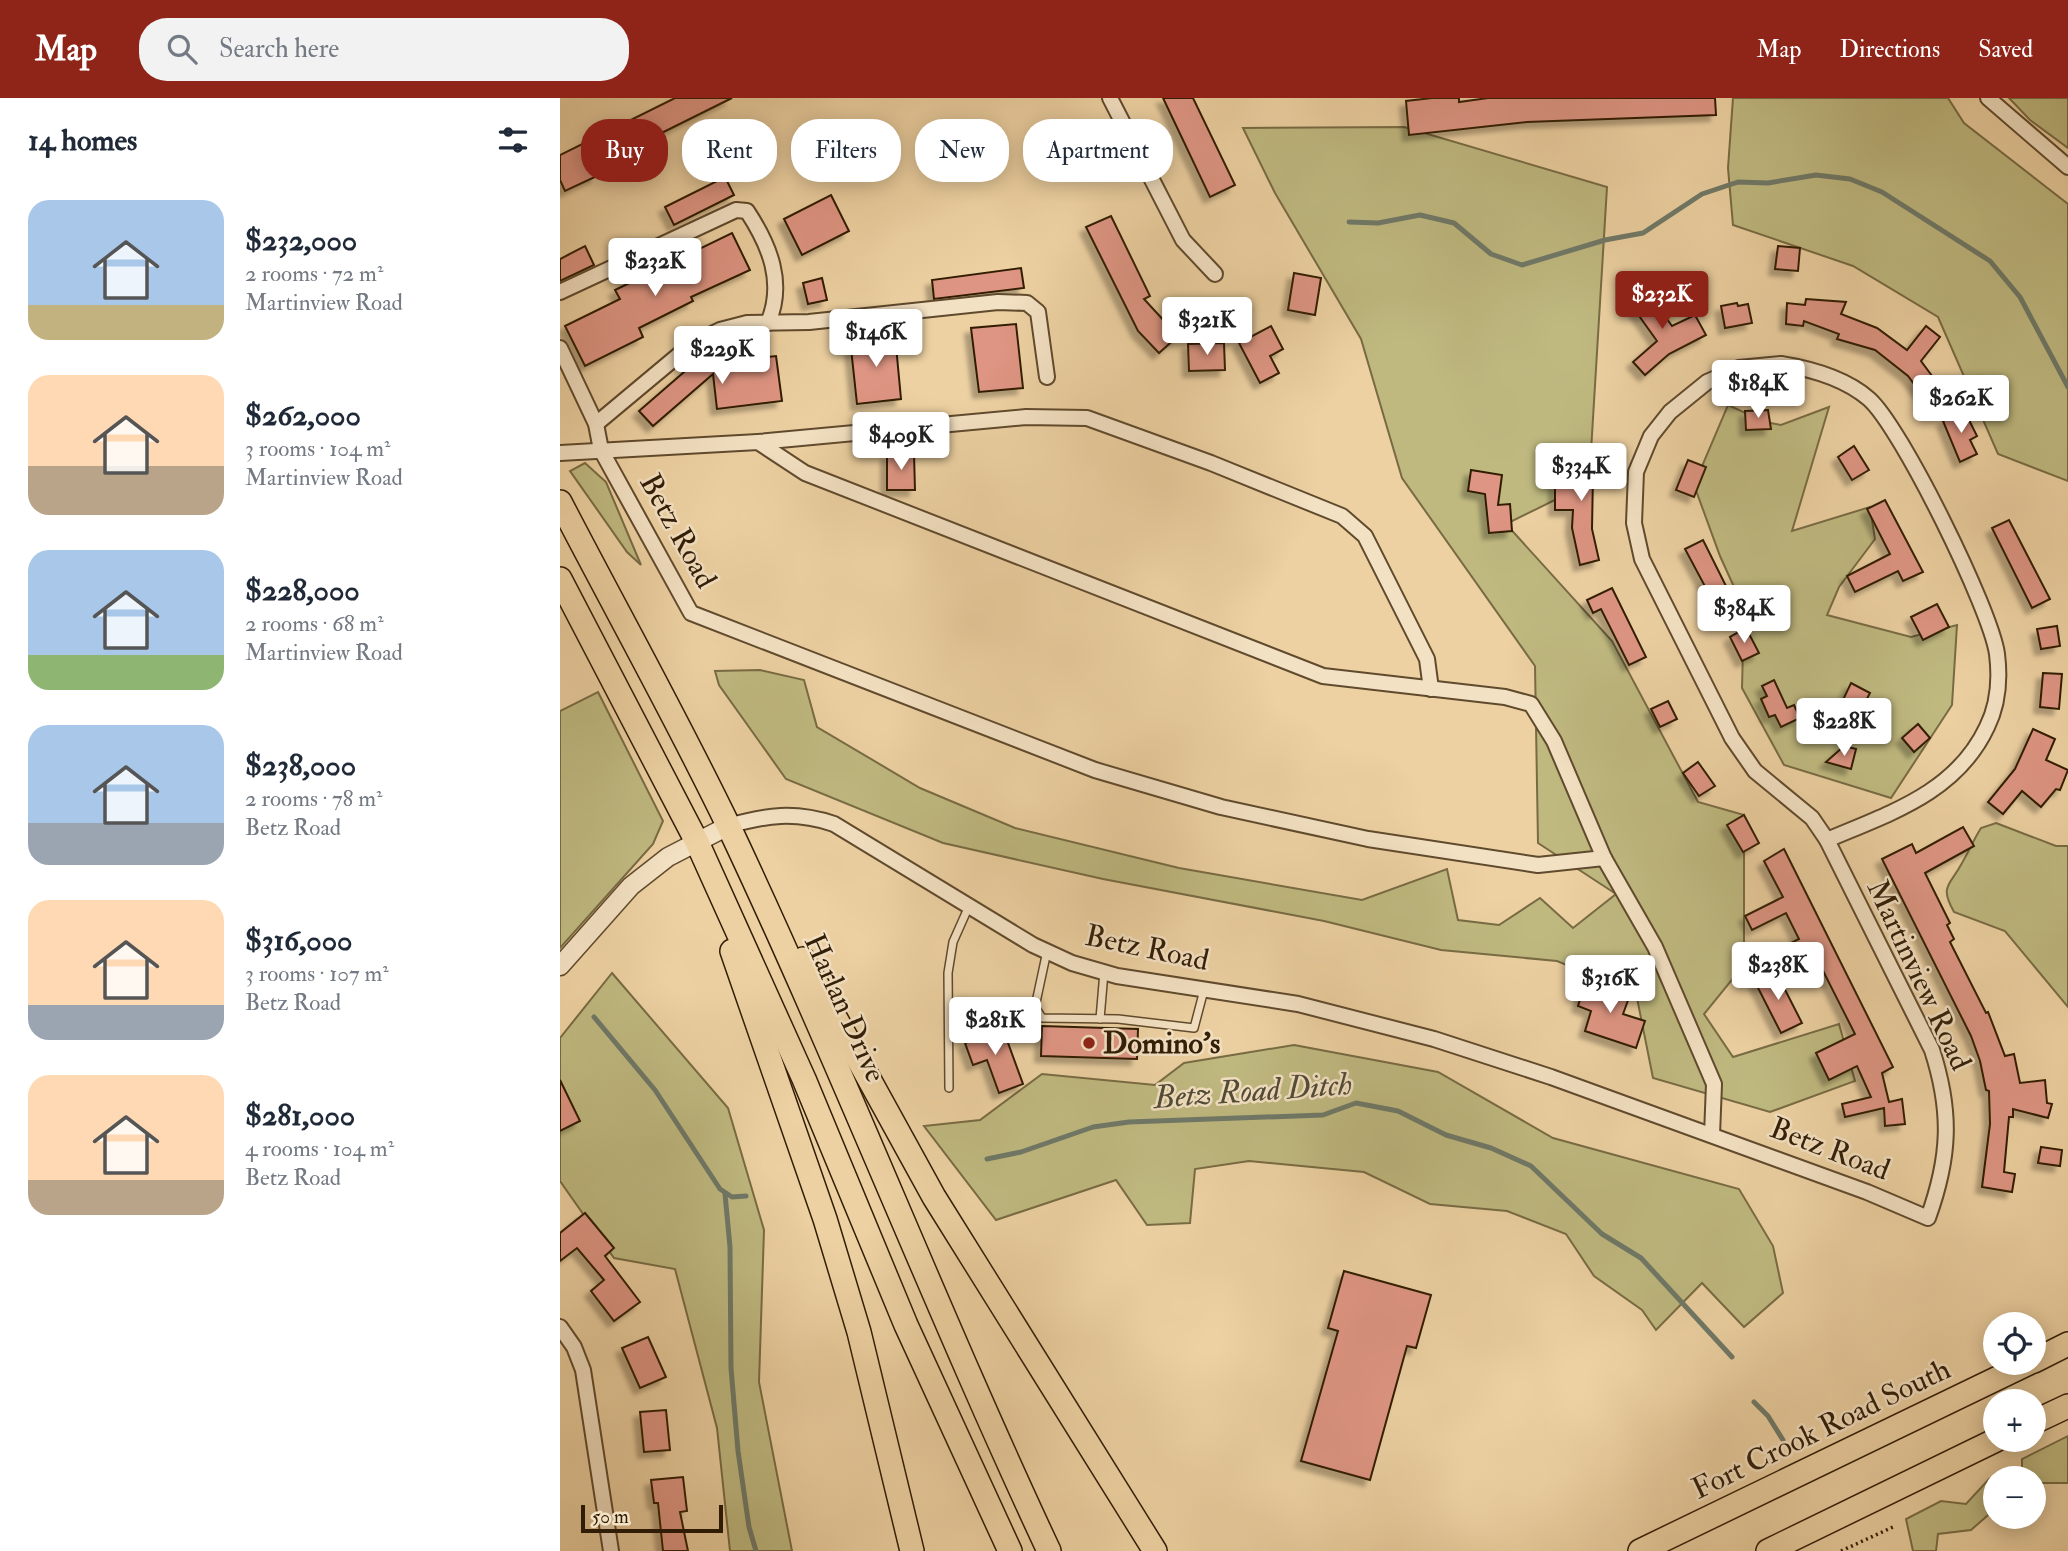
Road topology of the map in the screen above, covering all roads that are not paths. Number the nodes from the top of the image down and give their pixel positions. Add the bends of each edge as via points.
1 (1110, 98) edge
2 (1988, 98) edge
3 (2068, 167) edge
4 (1216, 274) dead end
5 (560, 292) edge
6 (768, 323) junction
7 (560, 348) edge
8 (1046, 377) dead end
9 (596, 424) junction
10 (758, 442) junction
11 (601, 450) junction
12 (560, 453) edge
13 (560, 502) edge
14 (560, 579) edge
15 (1431, 690) junction
16 (728, 826) junction
17 (1827, 840) junction
18 (697, 842) junction
19 (1604, 858) junction
20 (970, 905) junction
21 (1047, 951) junction
22 (560, 966) edge
23 (1104, 972) junction
24 (1205, 989) junction
25 (1100, 1019) junction
26 (949, 1088) dead end
27 (1712, 1135) junction
28 (1928, 1218) joint
29 (560, 1327) edge
30 (2068, 1344) edge
31 (2046, 1355) edge
32 (2004, 1375) edge
33 (2068, 1406) edge
34 (2046, 1416) edge
35 (1983, 1446) edge
36 (611, 1551) edge
37 (912, 1551) edge
38 (1010, 1551) edge
39 (1049, 1551) edge
40 (1155, 1551) edge
41 (1640, 1551) edge
42 (1768, 1551) edge

1 - 4 street via 1183,240
2 - 3 street
5 - 6 street via 736,210 747,211 764,237 775,270 775,307
6 - 8 street via 1027,303 1038,312
6 - 9 street via 720,330 692,344
7 - 9 street
9 - 11 street
10 - 11 street, Betz Road
10 - 15 street via 805,473 1323,676
10 - 15 street, Betz Road via 1026,417 1087,418 1211,463 1342,516 1365,536 1427,659
11 - 12 street, Betz Road
11 - 19 street, Betz Road via 691,613 1095,770 1221,807 1368,839 1538,865
13 - 16 main road, Harlan Drive
14 - 18 main road
15 - 19 street via 1531,704 1554,741
16 - 18 street, Betz Road
16 - 20 street, Betz Road via 788,813 821,819
16 - 39 main road, Harlan Drive
16 - 40 main road via 934,1197
17 - 17 street, Martinview Road via 1812,818 1755,771 1732,738 1642,559 1634,523 1636,472 1651,436 1670,412 1707,382 1739,368 1782,364 1810,369 1869,399 1894,430 1949,536 1988,616 1997,654 1997,696 1988,726 1971,755 1944,784
17 - 28 street, Martinview Road via 1932,1050 1943,1085 1946,1148
18 - 22 street, Betz Road via 668,857 631,886
18 - 37 main road via 825,1219 859,1332
18 - 38 main road via 804,1079 906,1325
19 - 27 street via 1655,947 1714,1084
20 - 21 street, Betz Road
20 - 26 lane via 953,942 948,973
21 - 23 street, Betz Road
21 - 25 lane via 1035,1007 1042,1018
23 - 24 street, Betz Road
23 - 25 lane
24 - 25 lane via 1194,1028
24 - 27 street, Betz Road via 1298,1004 1434,1039
27 - 28 street, Betz Road
29 - 36 street via 583,1370
30 - 31 main road, Fort Crook Road South
32 - 41 main road, Fort Crook Road South
33 - 34 main road
35 - 42 main road

